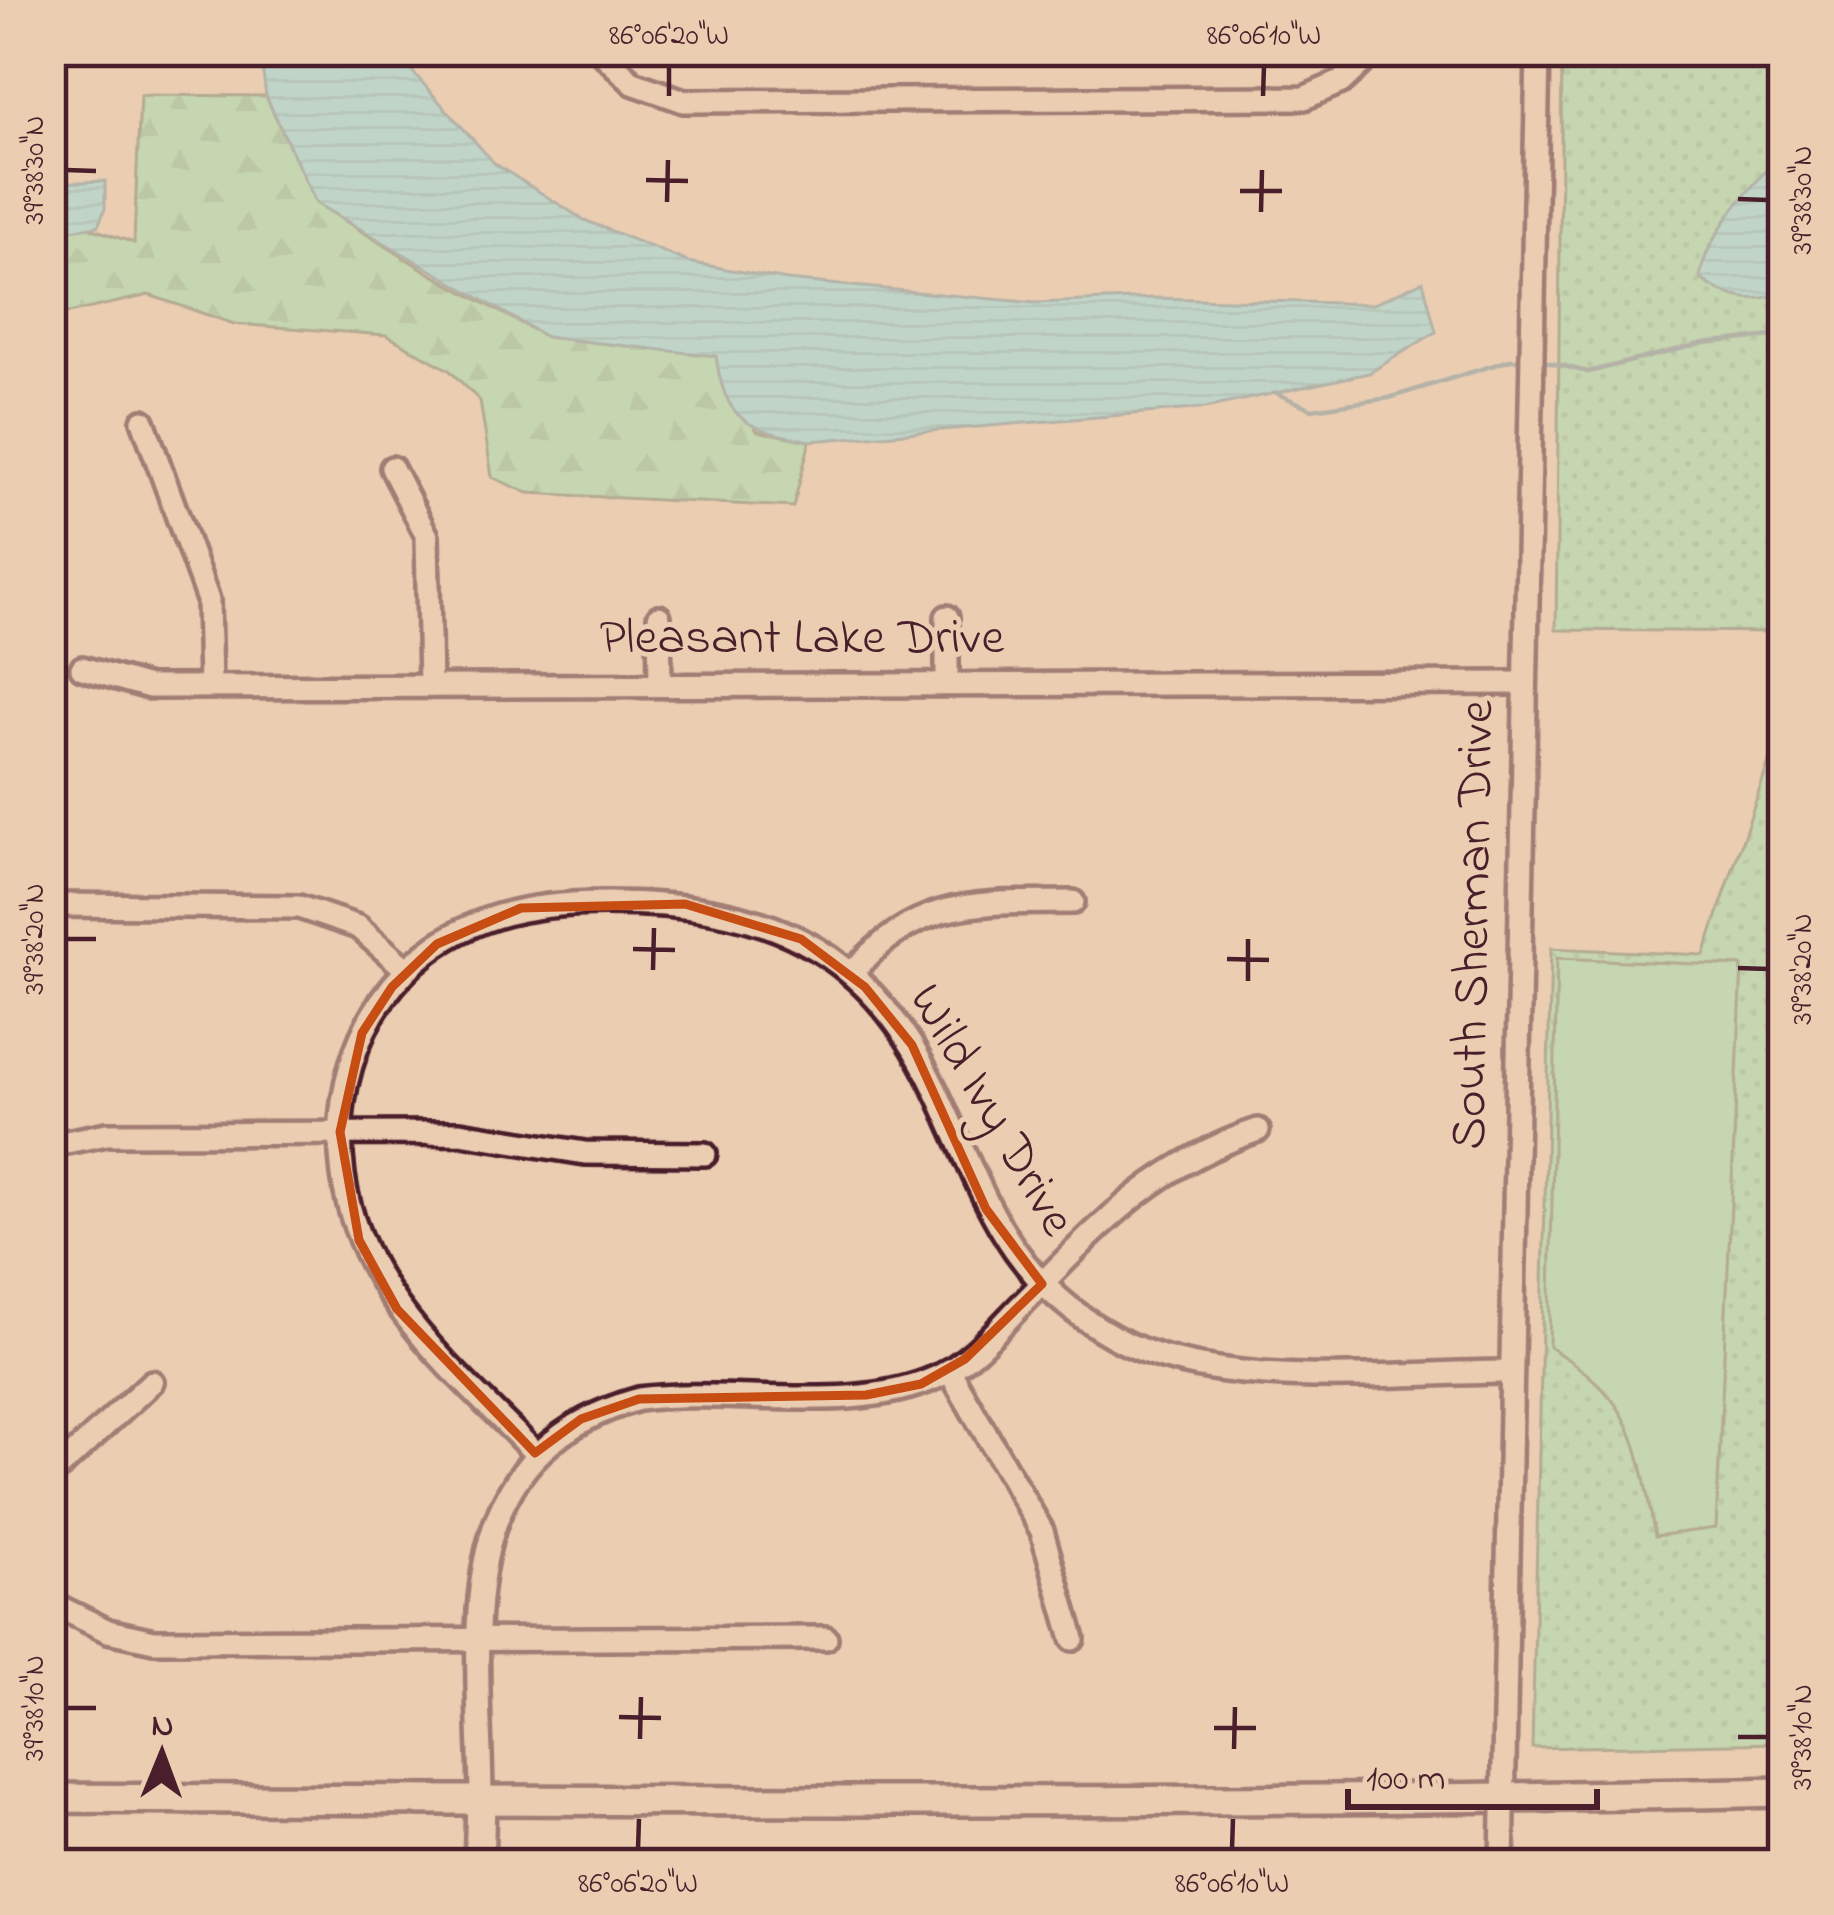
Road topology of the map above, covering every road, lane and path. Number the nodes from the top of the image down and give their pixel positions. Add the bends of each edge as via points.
1 (600, 51) edge
2 (1374, 51) edge
3 (1538, 51) edge
4 (143, 421) dead end
5 (392, 468) dead end
6 (947, 616) dead end
7 (659, 617) dead end
8 (82, 668) dead end
9 (1525, 683) junction
10 (947, 684) junction
11 (660, 685) junction
12 (210, 686) junction
13 (430, 686) junction
14 (1073, 902) dead end
15 (51, 905) edge
16 (407, 970) junction
17 (851, 974) junction
18 (1258, 1130) dead end
19 (340, 1132) junction
20 (51, 1145) edge
21 (705, 1154) dead end
22 (1042, 1284) junction
23 (949, 1370) junction
24 (1511, 1372) junction
25 (152, 1382) dead end
26 (535, 1453) junction
27 (51, 1475) edge
28 (51, 1604) edge
29 (826, 1638) dead end
30 (1073, 1639) dead end
31 (481, 1640) junction
32 (1783, 1792) edge
33 (51, 1798) edge
34 (1502, 1800) junction
35 (481, 1804) junction
36 (479, 1864) edge
37 (1502, 1864) edge

1 - 2 street via 633,83 684,100 1058,101 1304,98 1341,82
3 - 9 street, South Sherman Drive
4 - 12 street via 208,600
5 - 13 street via 427,536
6 - 10 street
7 - 11 street
8 - 12 street, Pleasant Lake Drive via 148,687
9 - 10 street, Pleasant Lake Drive
9 - 24 street, South Sherman Drive
10 - 11 street, Pleasant Lake Drive
11 - 13 street, Pleasant Lake Drive
12 - 13 street, Pleasant Lake Drive
14 - 17 street via 939,909 890,934
15 - 16 street via 299,907 358,927
16 - 17 street, Wild Ivy Drive via 450,936 506,911 669,903 773,926
16 - 19 street, Wild Ivy Drive via 359,1041
17 - 22 street, Wild Ivy Drive via 912,1045 993,1223
18 - 22 street via 1160,1174
19 - 20 street via 107,1134
19 - 21 street via 460,1133 585,1153
19 - 26 street, Wild Ivy Drive via 351,1218 388,1296
22 - 23 street
22 - 24 street, Wild Ivy Drive via 1120,1341 1222,1371
23 - 26 street via 882,1394 639,1399 581,1420
23 - 30 street via 1042,1531
24 - 34 street, South Sherman Drive
25 - 27 street
26 - 31 street via 503,1497 487,1542
28 - 31 street via 154,1641
29 - 31 street
31 - 35 street
32 - 34 main road
33 - 35 main road
34 - 35 main road
34 - 37 street, South Sherman Drive
35 - 36 main road

